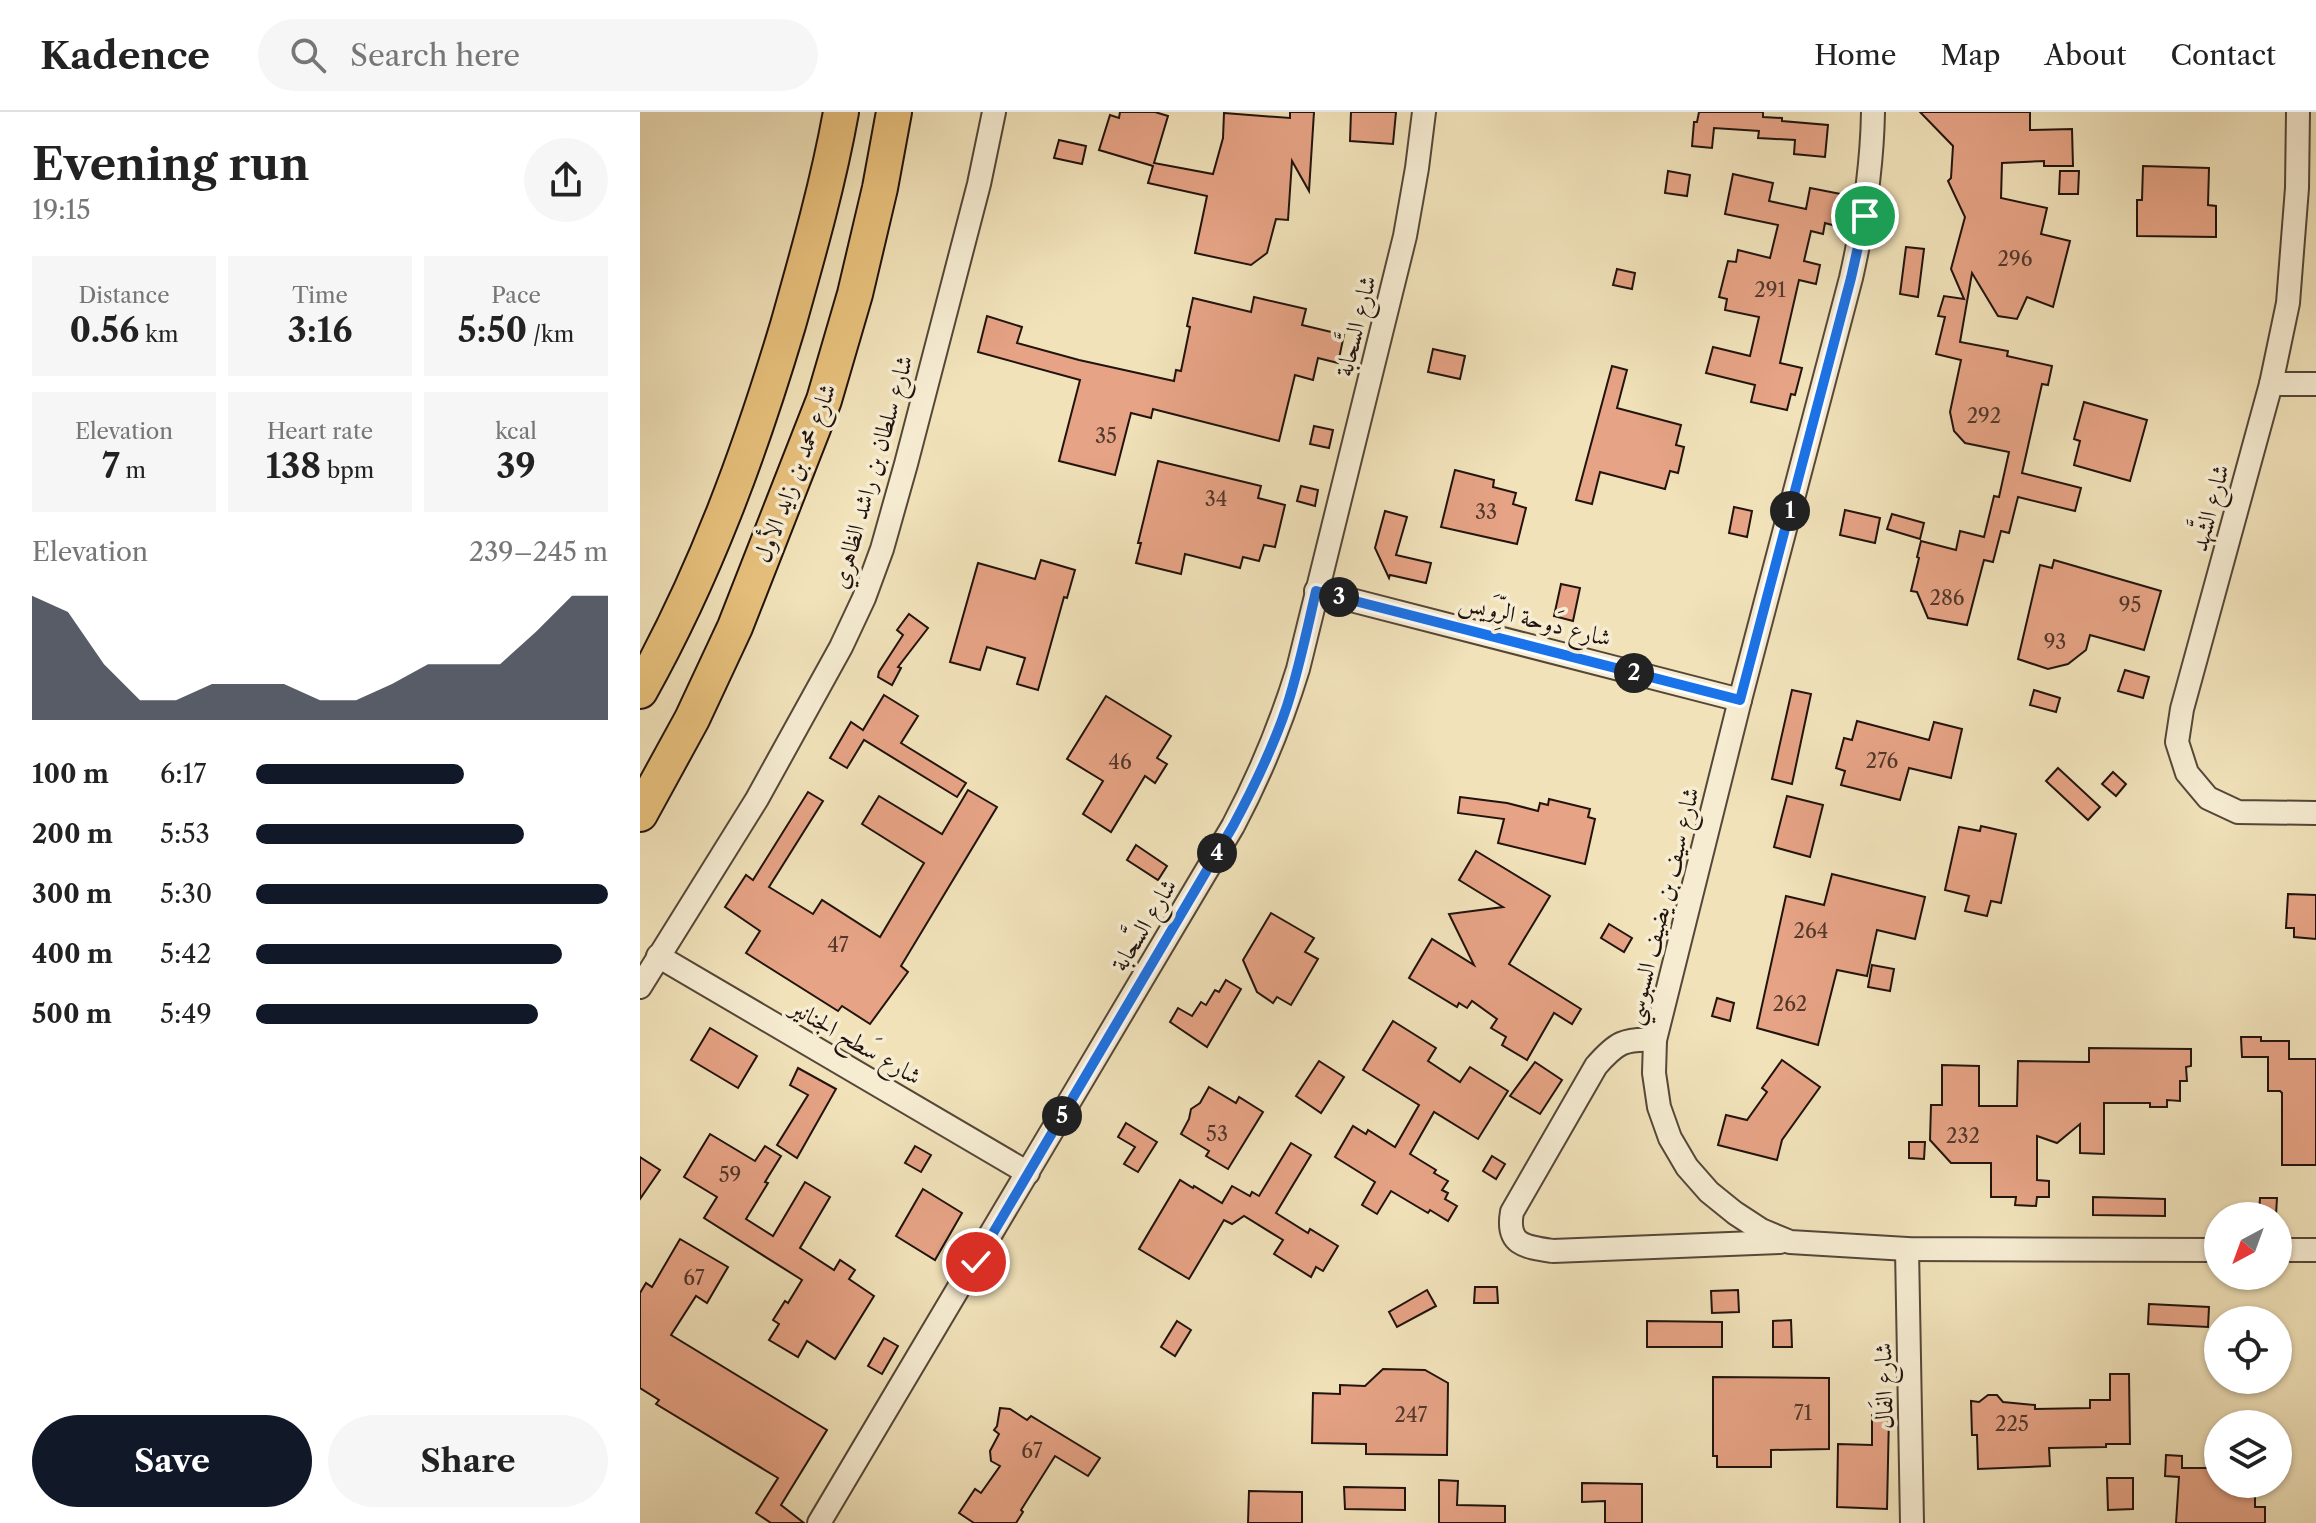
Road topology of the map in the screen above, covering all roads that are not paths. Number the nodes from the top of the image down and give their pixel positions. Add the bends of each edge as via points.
1 (841, 112) edge
2 (894, 112) edge
3 (994, 112) edge
4 (1424, 112) edge
5 (1873, 112) edge
6 (2298, 112) edge
7 (2271, 384) junction
8 (2316, 384) edge
9 (1316, 591) junction
10 (640, 691) edge
11 (1740, 700) junction
12 (2316, 813) edge
13 (640, 814) edge
14 (658, 956) junction
15 (640, 987) edge
16 (1655, 1040) junction
17 (1028, 1173) junction
18 (1790, 1242) junction
19 (1907, 1249) junction
20 (2204, 1250) edge
21 (2292, 1250) edge
22 (2316, 1250) edge
23 (819, 1523) edge
24 (1912, 1523) edge

1 - 10 main road via 805,265 744,465 704,565
2 - 13 main road, شارع محمد بن زايد الأول via 855,294 819,414 735,627
3 - 14 street, شارع سلطان بن راشد الظاهري via 906,464 864,598 757,799
4 - 9 street, شارع السَّحابة via 1405,236
5 - 11 street, شارع سيف بن يضيف السبوسي via 1865,216 1851,278
6 - 7 street, شارع الشَّهد via 2288,303
7 - 8 street
7 - 12 street, شارع الشَّهد via 2177,742 2187,773 2208,798 2238,812
9 - 11 street, شارع دَوحة الرِّوَيس
9 - 17 street, شارع السَّحابة via 1298,669 1256,783
11 - 16 street, شارع سيف بن يضيف السبوسي
14 - 15 street, شارع سلطان بن راشد الظاهري
14 - 17 street, شارع سَطح الجنانير
16 - 18 street, شارع سيف بن يضيف السبوسي via 1659,1107 1687,1167 1735,1213
16 - 18 street via 1626,1040 1596,1066 1512,1212 1509,1226 1514,1239 1553,1251
17 - 23 street, شارع السَّحابة
18 - 19 street, شارع سيف بن يضيف السبوسي
19 - 20 street, شارع سيف بن يضيف السبوسي
19 - 24 street, شارع الفَال
21 - 22 street

